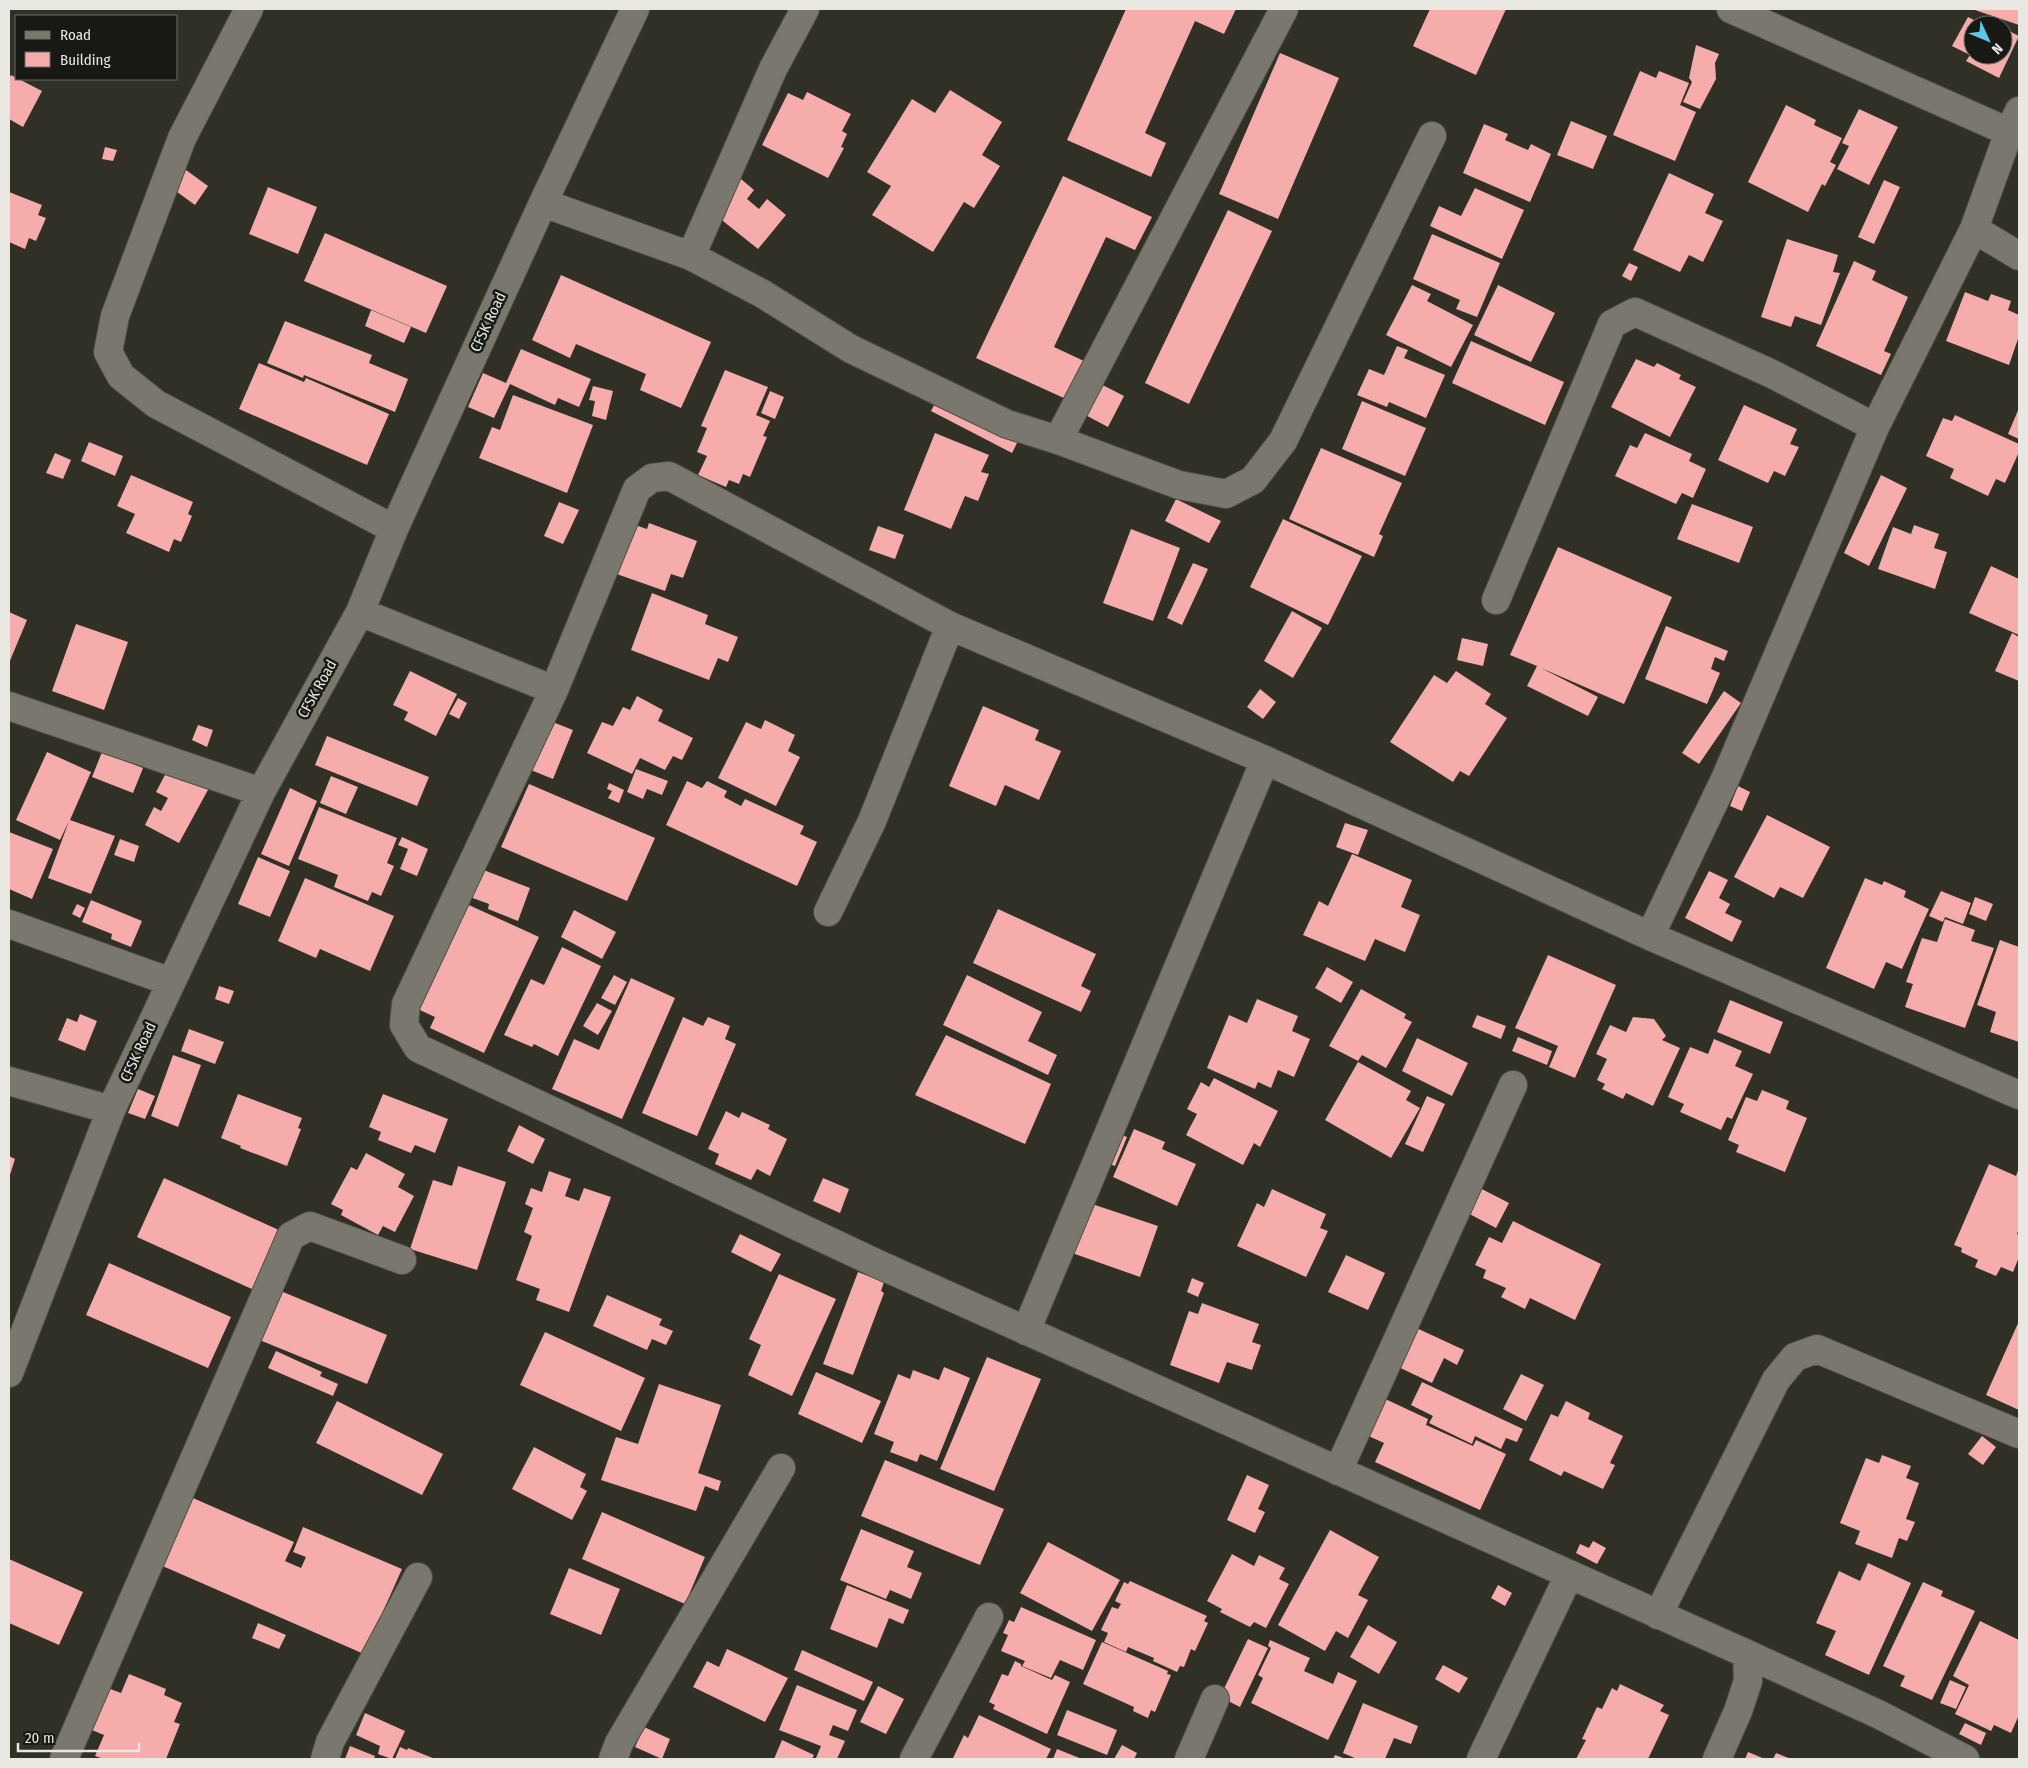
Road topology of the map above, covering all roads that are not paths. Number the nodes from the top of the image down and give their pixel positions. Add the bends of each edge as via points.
1 (249, 9) edge
2 (635, 9) edge
3 (805, 9) edge
4 (1284, 9) edge
5 (1732, 9) edge
6 (2014, 122) edge
7 (1432, 136) dead end
8 (543, 203) junction
9 (1974, 228) junction
10 (691, 256) junction
11 (2019, 256) edge
12 (1875, 427) junction
13 (1058, 440) junction
14 (394, 530) junction
15 (1496, 600) dead end
16 (360, 612) junction
17 (950, 626) junction
18 (554, 690) junction
19 (9, 706) edge
20 (1266, 760) junction
21 (261, 792) junction
22 (828, 912) dead end
23 (9, 924) edge
24 (1650, 936) junction
25 (171, 982) junction
26 (9, 1081) edge
27 (1513, 1084) dead end
28 (2019, 1096) edge
29 (111, 1110) junction
30 (402, 1260) dead end
31 (1026, 1331) junction
32 (9, 1373) edge
33 (2019, 1434) edge
34 (781, 1468) dead end
35 (1338, 1471) junction
36 (1569, 1575) junction
37 (418, 1577) dead end
38 (1658, 1615) junction
39 (988, 1617) dead end
40 (1747, 1654) junction
41 (1215, 1699) dead end
42 (64, 1759) edge
43 (325, 1759) edge
44 (613, 1759) edge
45 (914, 1759) edge
46 (1189, 1759) edge
47 (1481, 1759) edge
48 (1717, 1759) edge
49 (1965, 1759) edge

1 - 14 street via 182,138 115,316 108,352 121,376 156,404
2 - 8 street, CFSK Road
3 - 10 street via 773,69
4 - 13 street
5 - 6 street
6 - 9 street
7 - 13 street via 1283,441 1253,480 1226,494 1179,485
8 - 10 street
8 - 14 street, CFSK Road
9 - 11 street
9 - 12 street
10 - 13 street via 763,294 851,349 1007,424
12 - 15 street via 1770,372 1635,312 1612,324
12 - 24 street via 1726,777
14 - 16 street, CFSK Road
16 - 18 street
16 - 21 street, CFSK Road
17 - 18 street via 669,476 652,478 636,489
17 - 20 street
17 - 22 street via 872,820
18 - 31 street via 406,1004 404,1025 418,1048
19 - 21 street
20 - 24 street
20 - 31 street
21 - 25 street, CFSK Road
23 - 25 street
24 - 28 street
25 - 29 street, CFSK Road
26 - 29 street
27 - 35 street
29 - 32 street, CFSK Road
30 - 42 street via 310,1226 291,1236
31 - 35 street
33 - 38 street via 1817,1349 1795,1357 1776,1380
34 - 44 street via 619,1743
35 - 36 street
36 - 38 street
36 - 47 street
37 - 43 street via 330,1742
38 - 40 street
39 - 45 street
40 - 48 street via 1748,1681
40 - 49 street via 1880,1715
41 - 46 street

